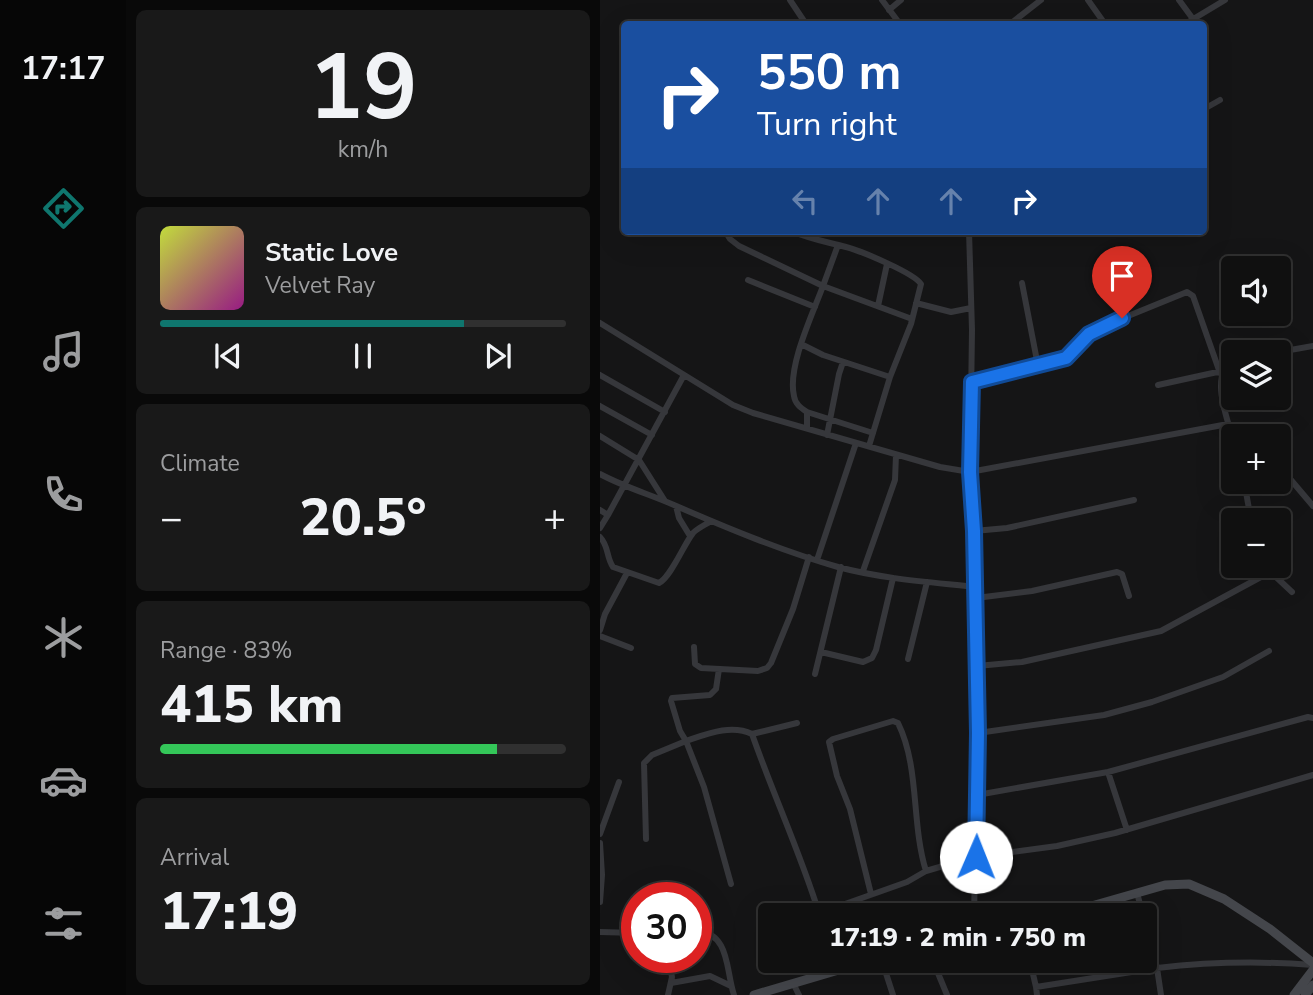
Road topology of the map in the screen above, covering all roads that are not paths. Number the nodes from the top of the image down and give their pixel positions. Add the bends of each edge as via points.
1 (790, 0) edge
2 (882, 0) edge
3 (901, 0) edge
4 (1030, 0) edge
5 (1088, 0) edge
6 (1179, 0) edge
7 (1225, 0) edge
8 (1039, 1) edge
9 (1031, 8) junction
10 (889, 10) junction
11 (1193, 19) junction
12 (804, 21) edge
13 (898, 21) edge
14 (1015, 21) edge
15 (1103, 21) edge
16 (1190, 21) edge
17 (1220, 100) dead end
18 (1207, 107) edge
19 (729, 235) edge
20 (805, 235) edge
21 (969, 235) edge
22 (838, 245) junction
23 (887, 264) junction
24 (748, 280) dead end
25 (1022, 283) dead end
26 (823, 286) junction
27 (916, 303) junction
28 (878, 306) junction
29 (815, 307) junction
30 (971, 308) junction
31 (912, 319) junction
32 (600, 323) edge
33 (801, 344) junction
34 (1313, 346) edge
35 (1291, 350) edge
36 (843, 362) junction
37 (1038, 366) junction
38 (1221, 371) junction
39 (600, 375) edge
40 (684, 375) junction
41 (890, 377) junction
42 (972, 382) junction
43 (1158, 385) dead end
44 (1221, 391) edge
45 (600, 406) edge
46 (1225, 410) edge
47 (665, 412) junction
48 (808, 412) junction
49 (830, 420) junction
50 (1228, 424) edge
51 (1221, 426) edge
52 (1216, 427) junction
53 (806, 428) junction
54 (1221, 429) edge
55 (873, 433) junction
56 (652, 435) junction
57 (827, 435) junction
58 (600, 436) edge
59 (856, 443) junction
60 (869, 446) junction
61 (896, 455) junction
62 (639, 460) junction
63 (970, 472) junction
64 (600, 474) edge
65 (1291, 480) edge
66 (623, 487) junction
67 (1134, 500) dead end
68 (665, 501) junction
69 (676, 506) junction
70 (1313, 506) edge
71 (600, 510) edge
72 (608, 514) junction
73 (711, 521) junction
74 (600, 528) edge
75 (974, 531) junction
76 (690, 536) junction
77 (600, 537) edge
78 (809, 557) junction
79 (817, 560) junction
80 (841, 567) junction
81 (863, 571) junction
82 (627, 573) junction
83 (893, 578) junction
84 (1253, 578) edge
85 (1279, 578) edge
86 (927, 582) junction
87 (975, 587) junction
88 (1292, 592) dead end
89 (1129, 596) dead end
90 (976, 598) junction
91 (600, 630) edge
92 (600, 636) edge
93 (694, 647) dead end
94 (630, 648) dead end
95 (1269, 651) dead end
96 (820, 652) junction
97 (908, 659) dead end
98 (977, 666) junction
99 (719, 670) junction
100 (815, 674) dead end
101 (1313, 718) edge
102 (797, 723) dead end
103 (978, 733) junction
104 (752, 734) junction
105 (686, 741) junction
106 (1108, 772) junction
107 (1313, 775) edge
108 (619, 782) dead end
109 (977, 795) junction
110 (1127, 830) junction
111 (600, 834) edge
112 (646, 839) dead end
113 (600, 843) edge
114 (976, 857) junction
115 (926, 871) junction
116 (731, 884) dead end
117 (1137, 893) junction
118 (871, 894) junction
119 (600, 902) edge
120 (814, 903) edge
121 (847, 903) edge
122 (974, 903) edge
123 (1102, 903) edge
124 (1140, 903) edge
125 (600, 932) edge
126 (621, 933) edge
127 (712, 934) edge
128 (1313, 966) edge
129 (1157, 968) joint
130 (670, 973) edge
131 (811, 973) edge
132 (829, 973) edge
133 (886, 973) edge
134 (938, 973) edge
135 (1033, 973) edge
136 (1131, 973) edge
137 (812, 978) junction
138 (671, 983) junction
139 (793, 983) junction
140 (1313, 985) edge
141 (731, 986) junction
142 (1037, 991) edge
143 (668, 995) edge
144 (734, 995) edge
145 (754, 995) edge
146 (800, 995) edge
147 (893, 995) edge
148 (947, 995) edge
149 (1161, 995) edge
150 (1294, 995) edge
151 (1305, 995) edge

1 - 12 street
2 - 10 street
3 - 10 street
4 - 9 street
5 - 15 street
6 - 11 street
7 - 11 street
8 - 9 street
9 - 14 street
10 - 13 street
11 - 16 street
17 - 18 street
19 - 26 street via 739,246
20 - 22 street
21 - 30 street
22 - 23 street
22 - 26 street
23 - 27 street via 921,284
23 - 28 street
24 - 29 street
25 - 37 street
26 - 28 street
26 - 29 street
27 - 30 street via 951,312
27 - 31 street
28 - 31 street
29 - 33 street
30 - 42 street
31 - 41 street
32 - 40 street
33 - 36 street
33 - 48 street via 793,394
34 - 35 street
36 - 41 street
36 - 49 street
37 - 38 street via 1066,358 1089,334 1106,325 1187,292 1193,296
37 - 42 street
38 - 43 street
38 - 44 street
39 - 47 street
40 - 47 street
40 - 53 street via 733,405
41 - 55 street
42 - 63 street
45 - 56 street
46 - 50 street
47 - 56 street
48 - 49 street
48 - 53 street
49 - 55 street
49 - 57 street
51 - 52 street
52 - 54 street
52 - 63 street
53 - 57 street
55 - 60 street
56 - 62 street
57 - 59 street
58 - 62 street
59 - 60 street
59 - 79 street
60 - 61 street
61 - 63 street
61 - 81 street via 895,480
62 - 66 street
62 - 68 street
63 - 75 street
64 - 66 street
65 - 70 street
66 - 68 street
66 - 72 street
67 - 75 street
68 - 69 street
69 - 73 street
69 - 76 street
71 - 72 street
72 - 74 street
73 - 76 street
73 - 78 street
75 - 87 street
76 - 82 street via 663,582
77 - 82 street via 612,568
78 - 79 street
78 - 99 street via 771,663 758,671
79 - 80 street
80 - 81 street
80 - 96 street
81 - 83 street
82 - 91 street
83 - 86 street
83 - 96 street via 872,658 863,662
84 - 98 street via 1161,631 1022,662
85 - 88 street
86 - 87 street
86 - 97 street
87 - 90 street
89 - 90 street via 1122,574 1117,572
90 - 98 street
92 - 94 street
93 - 99 street via 697,667
95 - 103 street via 1223,677 1152,702 1104,715
96 - 100 street
98 - 103 street
99 - 105 street via 716,689 710,695 672,698
101 - 106 street
102 - 104 street
103 - 109 street
104 - 105 street via 722,730
104 - 120 street
105 - 112 street via 651,755 644,763
105 - 116 street
106 - 109 street
106 - 110 street
107 - 110 street
108 - 111 street
109 - 114 street
110 - 114 street
113 - 119 street
114 - 115 street
114 - 122 street
115 - 118 street
115 - 118 street via 907,748 898,723 833,739 829,744
117 - 123 street
117 - 124 street
117 - 128 street via 1174,883 1203,888 1244,911
118 - 121 street
125 - 126 street
127 - 141 street via 721,941
128 - 129 street via 1237,962
128 - 150 street
129 - 149 street
130 - 138 street
131 - 137 street
132 - 137 street
133 - 147 street
134 - 148 street
135 - 142 street
136 - 142 street
137 - 139 street
138 - 141 street via 710,976
138 - 143 street
139 - 145 street
139 - 146 street
140 - 151 street
141 - 144 street

